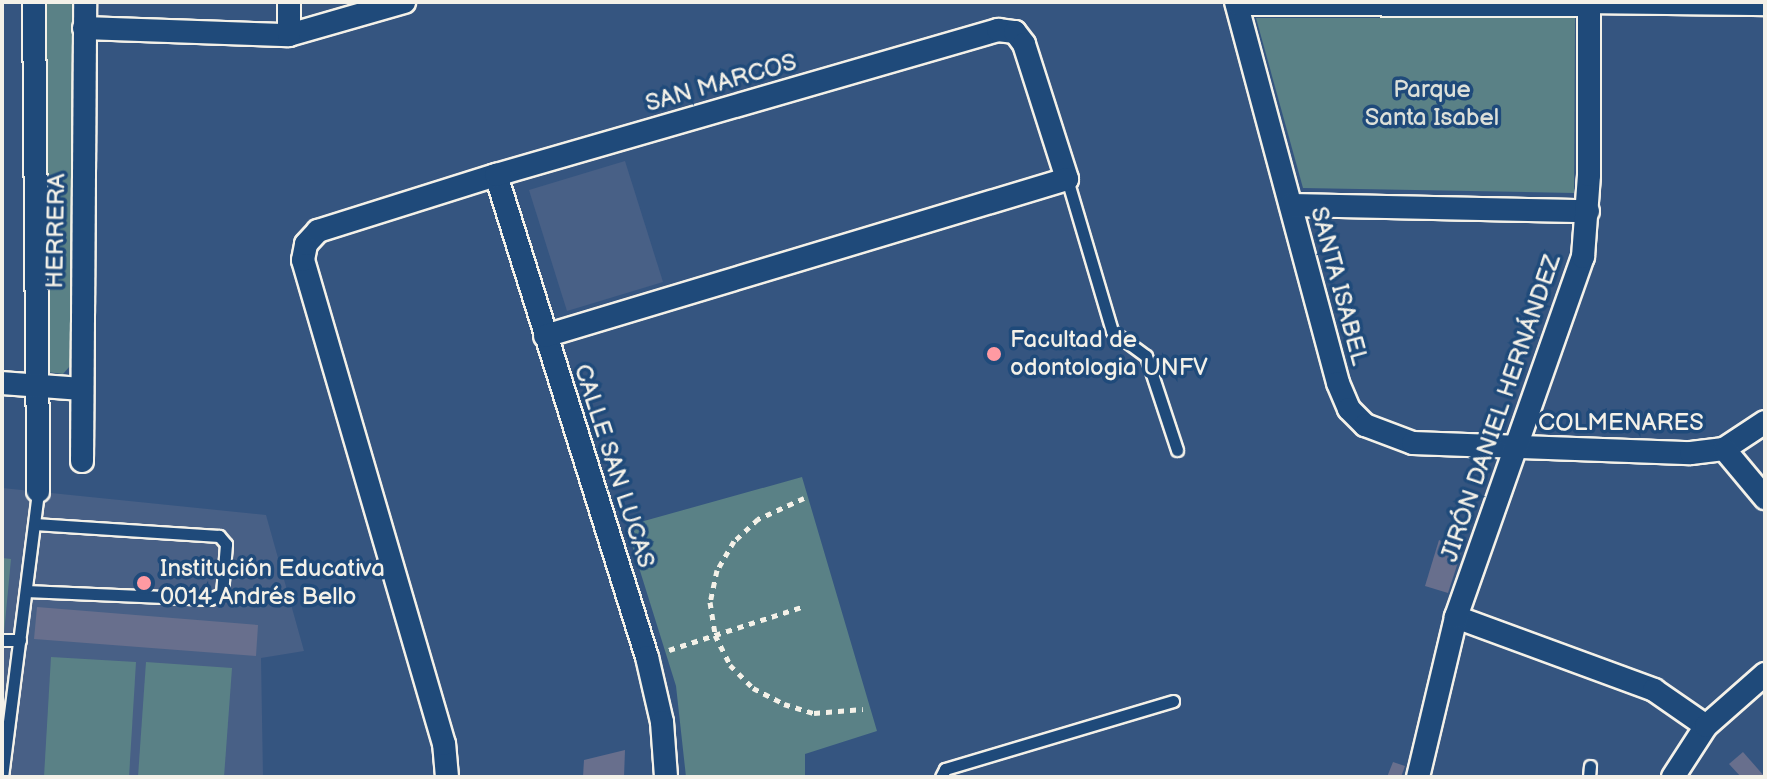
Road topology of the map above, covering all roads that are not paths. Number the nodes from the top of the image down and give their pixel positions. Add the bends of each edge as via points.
1 (34, 2) edge
2 (85, 2) edge
3 (289, 2) edge
4 (404, 2) edge
5 (1237, 3) edge
6 (1589, 3) edge
7 (1765, 7) edge
8 (84, 28) junction
9 (289, 35) junction
10 (496, 175) junction
11 (1067, 179) junction
12 (1291, 205) junction
13 (1588, 211) junction
14 (545, 336) junction
15 (2, 383) edge
16 (35, 385) junction
17 (81, 389) junction
18 (1765, 422) edge
19 (1517, 449) junction
20 (1724, 449) junction
21 (1177, 450) dead end
22 (82, 461) dead end
23 (38, 491) joint
24 (1765, 498) edge
25 (34, 524) junction
26 (26, 591) junction
27 (1456, 617) junction
28 (2, 640) edge
29 (20, 640) junction
30 (1765, 674) edge
31 (1173, 701) dead end
32 (1706, 726) junction
33 (2, 777) edge
34 (447, 777) edge
35 (666, 777) edge
36 (941, 777) edge
37 (1418, 777) edge
38 (1673, 777) edge

1 - 16 street, HERRERA
2 - 8 street, HERRERA
3 - 9 street
4 - 9 street
5 - 6 street
5 - 12 street, SANTA ISABEL
6 - 7 street
6 - 13 street, JIRÓN DANIEL HERNÁNDEZ
8 - 9 street
8 - 17 street, HERRERA
10 - 11 street, SAN MARCOS via 998,30 1015,32 1024,44
10 - 14 street, CALLE SAN LUCAS
10 - 34 street, SAN MARCOS via 318,231 306,244 303,260 444,744
11 - 14 street
11 - 21 lane via 1112,331 1146,356
12 - 13 street
12 - 19 street, SANTA ISABEL via 1349,409 1365,425 1399,439
13 - 19 street, JIRÓN DANIEL HERNÁNDEZ via 1583,257
14 - 35 street, CALLE SAN LUCAS via 647,657 662,722
15 - 16 street
16 - 17 street
16 - 23 street, HERRERA
17 - 22 street, HERRERA
18 - 20 street, COLMENARES
19 - 20 street, COLMENARES
19 - 27 street, JIRÓN DANIEL HERNÁNDEZ
20 - 24 street
23 - 25 lane
25 - 26 lane
25 - 26 lane via 219,536 226,544 222,594 210,599
26 - 29 lane
27 - 32 street via 1654,690
27 - 37 street, JIRÓN DANIEL HERNÁNDEZ
28 - 29 lane
29 - 33 lane
30 - 32 street
31 - 36 lane via 945,769
32 - 38 street

